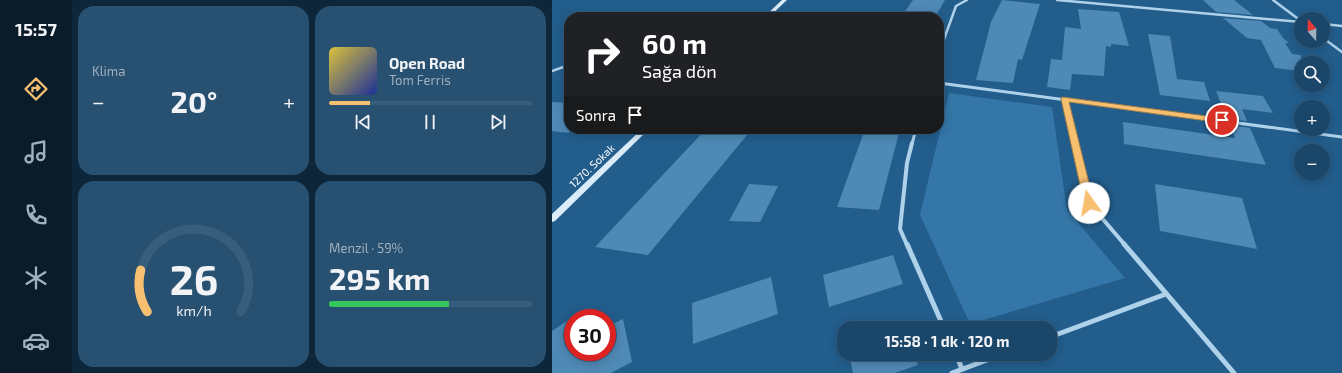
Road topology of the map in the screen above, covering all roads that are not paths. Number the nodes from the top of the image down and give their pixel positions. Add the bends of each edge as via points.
1 (785, 0) edge
2 (967, 0) edge
3 (1057, 0) edge
4 (1272, 0) edge
5 (772, 12) edge
6 (1294, 16) edge
7 (1294, 20) edge
8 (1330, 25) edge
9 (1342, 26) edge
10 (944, 39) edge
11 (1330, 43) edge
12 (1342, 52) edge
13 (564, 67) edge
14 (552, 72) edge
15 (944, 84) edge
16 (1065, 99) junction
17 (641, 134) edge
18 (915, 134) edge
19 (1342, 137) edge
20 (552, 219) edge
21 (1166, 294) junction
22 (941, 321) edge
23 (1057, 334) edge
24 (959, 361) edge
25 (984, 361) edge
26 (962, 369) junction
27 (952, 373) edge
28 (1234, 373) edge

1 - 5 street
2 - 10 street via 956,6
3 - 7 street
4 - 6 street
8 - 9 street
11 - 12 street
13 - 14 lane
15 - 16 street
16 - 19 street
16 - 21 street via 1089,203
17 - 20 street, 1270. Sokak
18 - 22 street via 907,163 900,229
21 - 23 street
21 - 28 street
24 - 26 street
25 - 26 street
26 - 27 street

